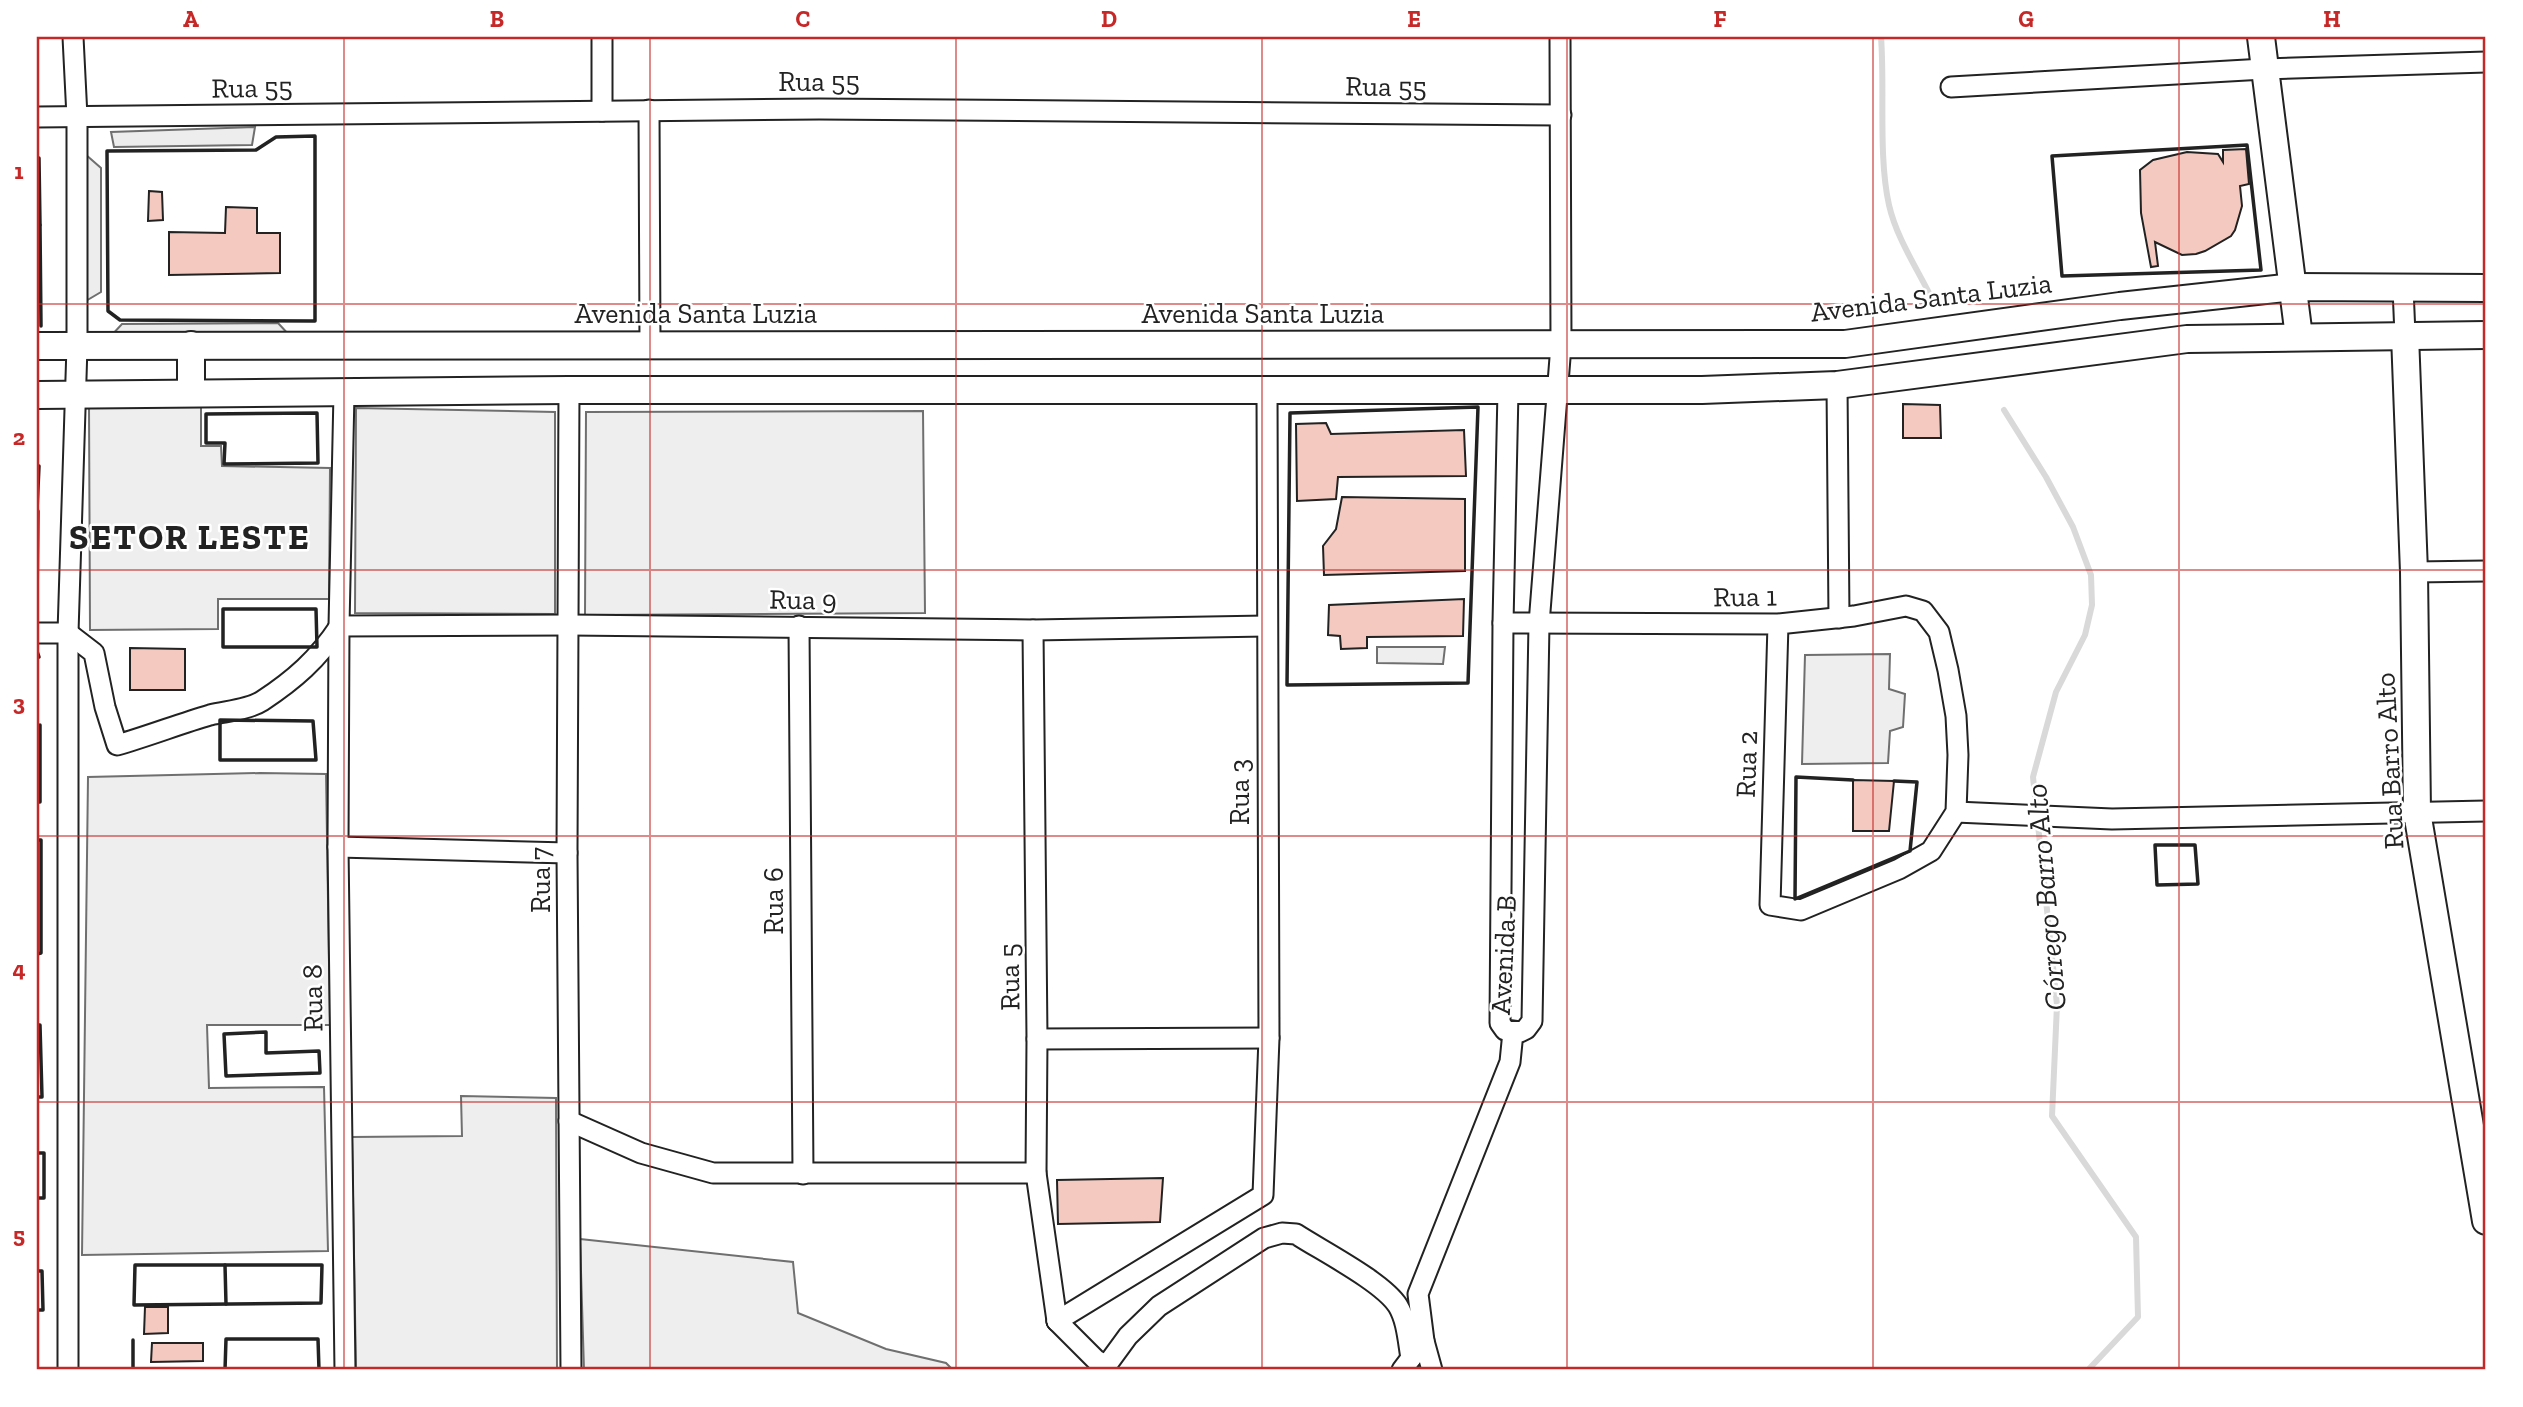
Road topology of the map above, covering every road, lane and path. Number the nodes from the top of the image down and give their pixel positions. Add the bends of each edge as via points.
1 (73, 37) edge
2 (602, 37) edge
3 (1560, 37) edge
4 (2261, 37) edge
5 (2486, 62) edge
6 (2264, 69) junction
7 (1951, 87) dead end
8 (649, 110) junction
9 (602, 111) junction
10 (1561, 116) junction
11 (37, 117) edge
12 (77, 117) junction
13 (2294, 286) junction
14 (2403, 288) junction
15 (2486, 288) edge
16 (2405, 335) junction
17 (2486, 335) edge
18 (2299, 337) junction
19 (650, 344) junction
20 (871, 344) junction
21 (191, 345) junction
22 (1561, 345) junction
23 (37, 346) edge
24 (77, 346) junction
25 (1837, 385) junction
26 (1558, 389) junction
27 (569, 390) junction
28 (871, 390) junction
29 (1267, 390) junction
30 (1508, 391) junction
31 (191, 393) junction
32 (344, 393) junction
33 (37, 395) edge
34 (76, 395) junction
35 (2486, 571) edge
36 (2414, 572) junction
37 (1839, 618) junction
38 (1503, 624) junction
39 (1539, 624) junction
40 (1779, 624) junction
41 (569, 625) junction
42 (339, 626) junction
43 (799, 626) junction
44 (1266, 626) junction
45 (1033, 630) junction
46 (37, 633) edge
47 (68, 633) junction
48 (2486, 811) edge
49 (1956, 812) junction
50 (2417, 812) junction
51 (338, 847) junction
52 (568, 853) junction
53 (1513, 1032) junction
54 (1269, 1038) junction
55 (1037, 1039) junction
56 (569, 1121) junction
57 (1035, 1173) junction
58 (803, 1174) junction
59 (2486, 1221) edge
60 (1057, 1321) junction
61 (1424, 1341) junction
62 (1407, 1364) edge
63 (68, 1370) edge
64 (345, 1370) edge
65 (571, 1370) edge
66 (1432, 1370) edge

1 - 12 street
2 - 9 street
3 - 10 street, Avenida B
4 - 6 street
5 - 6 street
6 - 7 street
6 - 13 street
8 - 9 street, Rua 55
8 - 10 street, Rua 55
8 - 19 street
9 - 12 street, Rua 55
10 - 22 street, Avenida B
11 - 12 street, Rua 55
12 - 24 street
13 - 14 street, Avenida Santa Luzia
13 - 18 street
13 - 22 street, Avenida Santa Luzia via 1845,344
14 - 15 street, Avenida Santa Luzia
14 - 16 street
16 - 17 street
16 - 18 street
16 - 36 street, Rua Barro Alto
18 - 25 street via 2187,339
19 - 20 street, Avenida Santa Luzia
19 - 21 street, Avenida Santa Luzia
20 - 22 street, Avenida Santa Luzia
20 - 28 street
21 - 24 street, Avenida Santa Luzia
21 - 31 street
22 - 26 street, Avenida B
23 - 24 street, Avenida Santa Luzia
24 - 34 street
25 - 26 street
25 - 37 street
26 - 30 street
26 - 39 street, Avenida B
27 - 28 street
27 - 32 street
27 - 41 street, Rua 7
28 - 29 street
29 - 30 street
29 - 44 street, Rua 3
30 - 38 street, Avenida B
31 - 32 street
31 - 34 street
32 - 42 street, Rua 8
33 - 34 street
34 - 47 street
35 - 36 street
36 - 50 street, Rua Barro Alto
37 - 40 street, Rua 1
37 - 49 street, Rua 1 via 1906,606 1923,611 1939,632 1956,716
38 - 39 street, Rua 1
38 - 53 street, Avenida B via 1500,1023
39 - 40 street, Rua 1
39 - 53 street, Avenida B via 1532,1021 1527,1029
40 - 49 street, Rua 2 via 1770,905 1801,909 1899,869 1931,851
41 - 42 street, Rua 9
41 - 43 street, Rua 9
41 - 52 street, Rua 7
42 - 47 street via 301,673 260,703 117,745 94,653
42 - 51 street, Rua 8
43 - 45 street, Rua 9
43 - 58 street, Rua 6
44 - 45 street, Rua 9
44 - 54 street, Rua 3
45 - 55 street, Rua 5
46 - 47 street
47 - 63 street
48 - 50 street
49 - 50 street via 2112,819
50 - 59 street, Rua Barro Alto
51 - 52 street
51 - 64 street, Rua 8
52 - 56 street, Rua 7
53 - 61 street via 1510,1062 1418,1294
54 - 55 street
54 - 60 street, Rua 3 via 1263,1195
55 - 57 street, Rua 5
56 - 58 street via 640,1153 713,1173
56 - 65 street, Rua 7
57 - 58 street
57 - 60 street, Rua 5
60 - 62 street via 1096,1360 1109,1362 1159,1306 1264,1238 1296,1234 1385,1290 1404,1319
61 - 62 street
61 - 66 street

